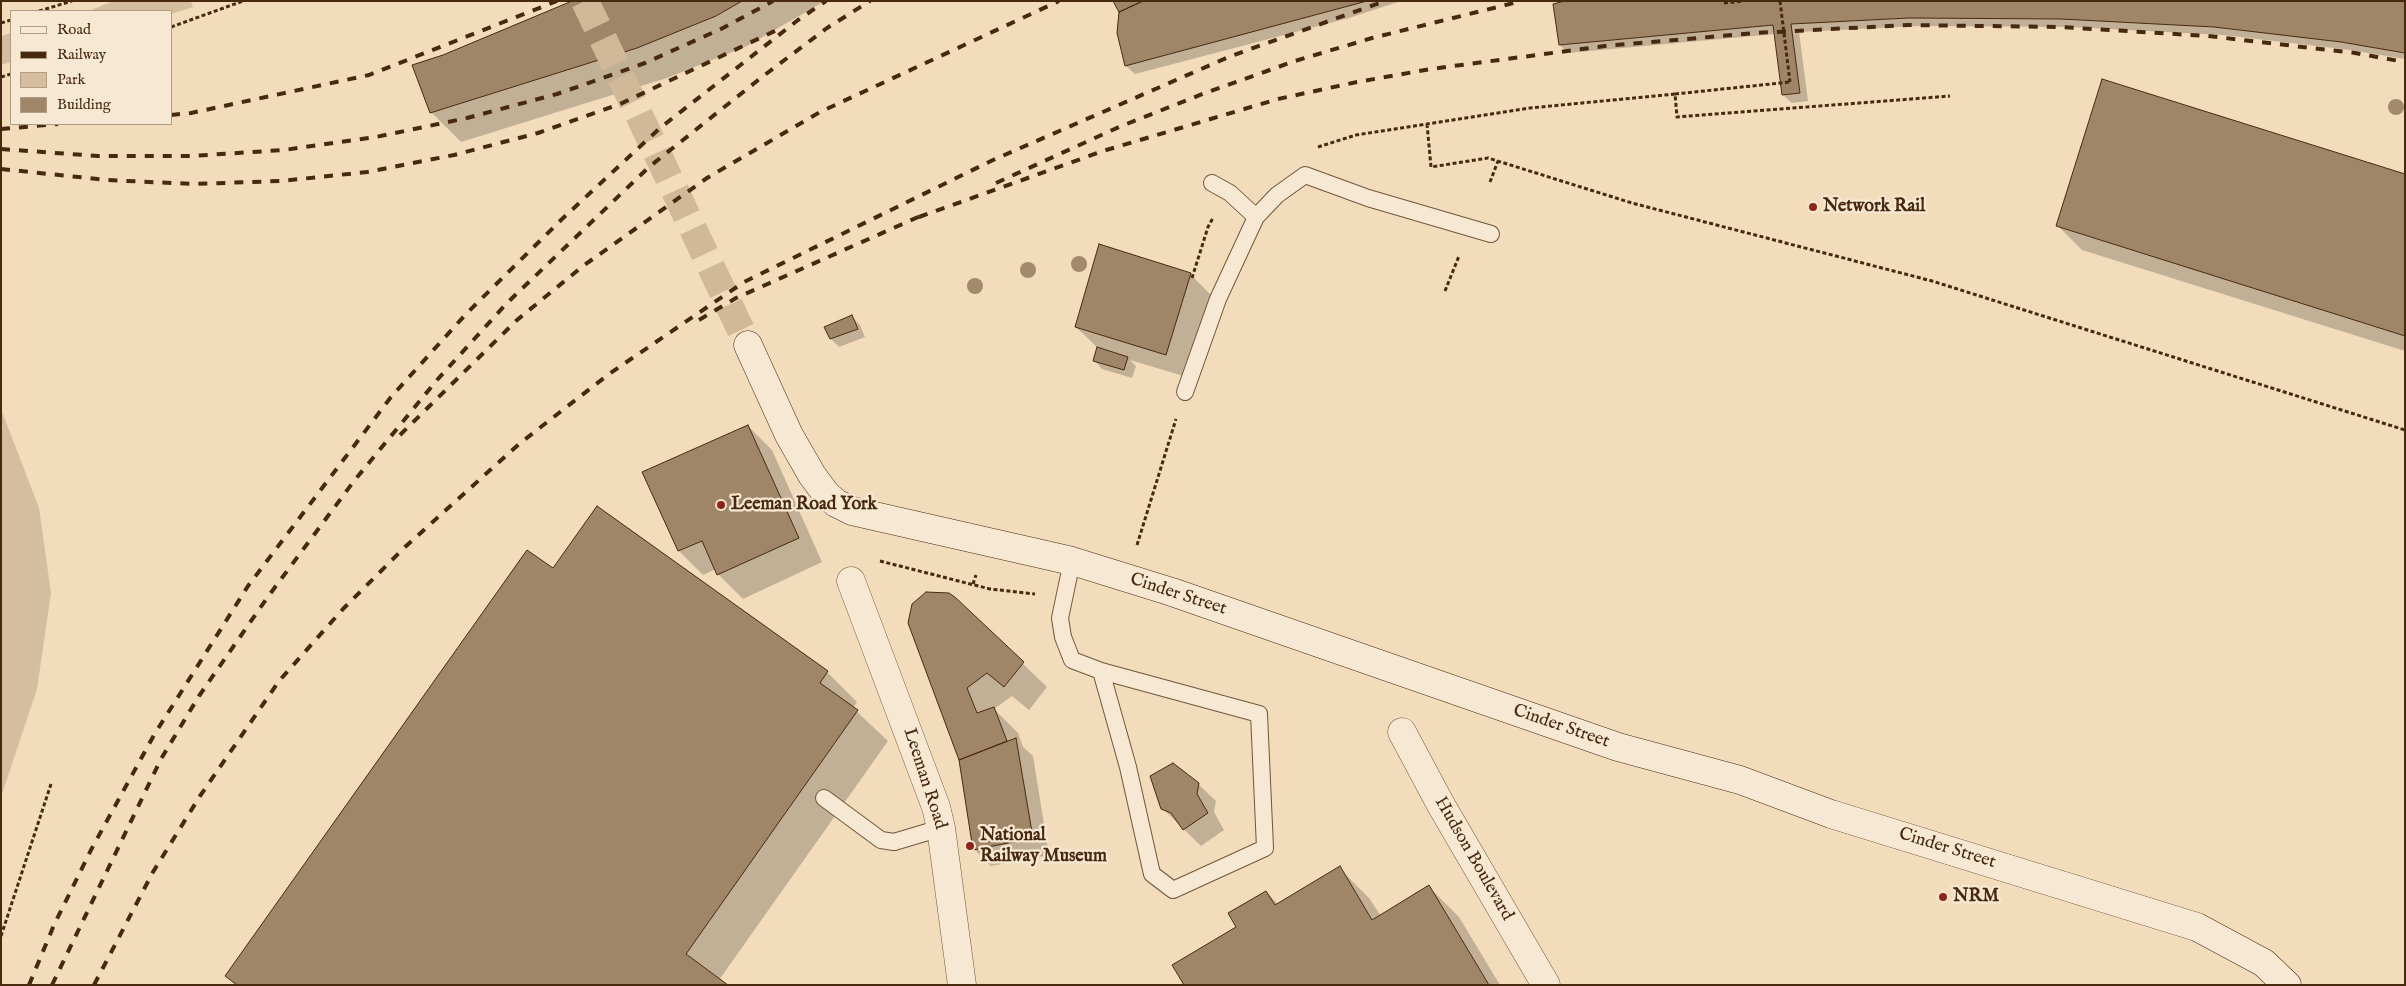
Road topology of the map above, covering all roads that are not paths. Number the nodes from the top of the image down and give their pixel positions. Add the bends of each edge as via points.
1 (1212, 183) dead end
2 (1256, 217) junction
3 (1491, 234) dead end
4 (748, 345) tunnel mouth
5 (1185, 392) road end
6 (1072, 561) junction
7 (851, 581) dead end
8 (1101, 671) junction
9 (1402, 732) dead end
10 (824, 798) dead end
11 (941, 828) junction
12 (962, 985) edge
13 (1546, 985) edge
14 (2287, 985) edge

1 - 2 lane via 1230,193
2 - 3 lane via 1277,195 1305,175 1368,198
2 - 5 lane via 1218,299
4 - 6 street, Cinder Street via 789,435 812,475 836,503 866,515
6 - 8 lane via 1060,618 1063,637 1072,660
6 - 14 street, Cinder Street via 1172,592 1618,747 1740,780 1840,816 2197,927 2264,963
7 - 11 street, Leeman Road via 927,781
8 - 8 lane via 1128,767 1152,874 1173,890 1265,848 1259,714
9 - 13 street, Hudson Boulevard
10 - 11 lane via 880,840 894,842
11 - 12 street, Leeman Road

